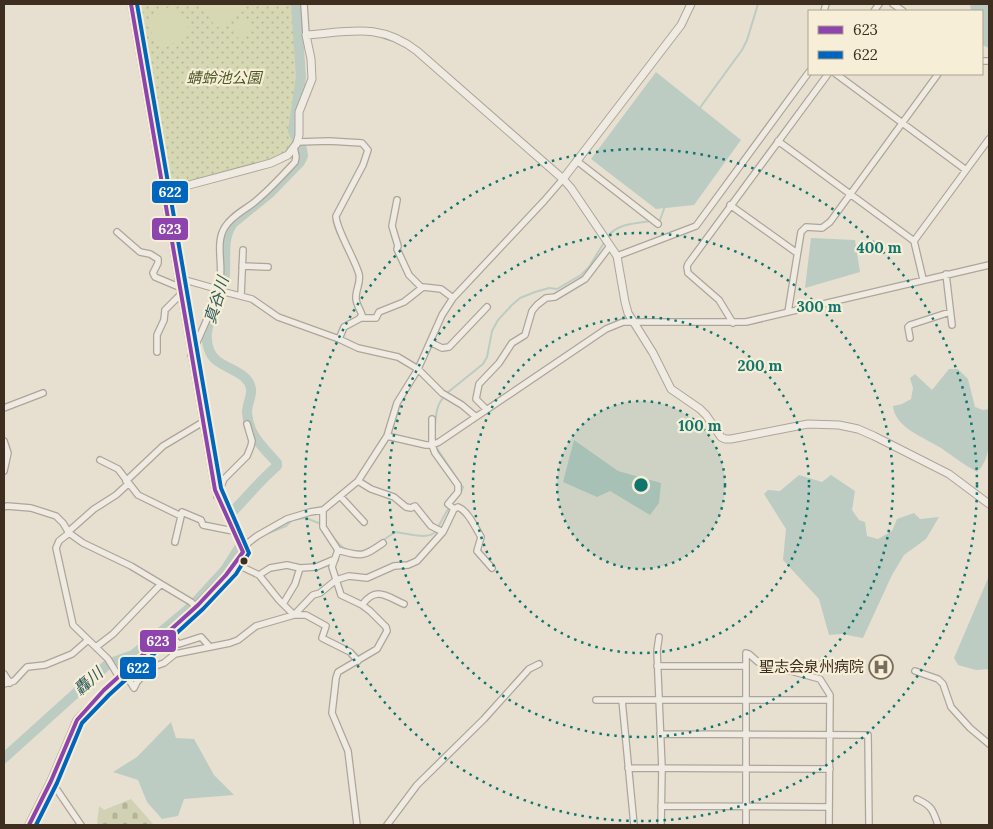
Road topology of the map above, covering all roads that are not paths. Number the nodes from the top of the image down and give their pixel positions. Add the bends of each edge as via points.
1 (131, 4) edge
2 (304, 4) edge
3 (691, 4) edge
4 (306, 35) junction
5 (808, 73) edge
6 (827, 75) edge
7 (837, 75) edge
8 (937, 75) edge
9 (902, 123) junction
10 (989, 139) edge
11 (778, 141) junction
12 (296, 145) junction
13 (577, 161) junction
14 (966, 170) junction
15 (563, 179) junction
16 (162, 192) junction
17 (850, 194) junction
18 (398, 200) dead end
19 (730, 205) junction
20 (658, 224) dead end
21 (116, 232) dead end
22 (914, 241) junction
23 (610, 246) junction
24 (243, 250) dead end
25 (797, 253) junction
26 (617, 256) junction
27 (989, 265) edge
28 (242, 266) junction
29 (268, 266) dead end
30 (946, 274) junction
31 (178, 278) junction
32 (923, 279) junction
33 (179, 287) junction
34 (422, 288) junction
35 (217, 290) junction
36 (180, 294) junction
37 (240, 296) junction
38 (454, 298) junction
39 (487, 307) dead end
40 (788, 312) junction
41 (950, 312) junction
42 (361, 318) junction
43 (633, 321) junction
44 (733, 323) junction
45 (952, 325) dead end
46 (910, 338) dead end
47 (338, 339) junction
48 (430, 342) junction
49 (157, 352) dead end
50 (191, 355) junction
51 (418, 369) junction
52 (43, 393) dead end
53 (4, 408) edge
54 (486, 409) junction
55 (475, 416) junction
56 (432, 419) dead end
57 (203, 422) junction
58 (247, 424) dead end
59 (387, 436) junction
60 (4, 440) edge
61 (432, 445) junction
62 (100, 460) dead end
63 (4, 471) edge
64 (358, 481) junction
65 (127, 483) junction
66 (217, 496) junction
67 (340, 496) junction
68 (989, 504) edge
69 (5, 506) edge
70 (454, 509) junction
71 (323, 510) junction
72 (181, 516) junction
73 (364, 522) dead end
74 (234, 531) junction
75 (68, 532) junction
76 (443, 532) junction
77 (176, 542) dead end
78 (384, 543) dead end
79 (241, 547) junction
80 (338, 550) junction
81 (335, 559) junction
82 (236, 564) junction
83 (300, 568) junction
84 (492, 568) dead end
85 (259, 574) junction
86 (336, 580) junction
87 (161, 584) junction
88 (282, 604) junction
89 (404, 604) dead end
90 (362, 605) junction
91 (196, 607) junction
92 (294, 615) junction
93 (168, 634) junction
94 (659, 637) dead end
95 (88, 640) junction
96 (96, 647) junction
97 (210, 647) junction
98 (358, 661) junction
99 (539, 664) dead end
100 (657, 666) junction
101 (746, 666) junction
102 (916, 671) dead end
103 (4, 674) edge
104 (122, 675) junction
105 (7, 683) edge
106 (596, 700) dead end
107 (622, 700) junction
108 (746, 700) junction
109 (830, 700) junction
110 (658, 701) junction
111 (660, 734) junction
112 (746, 735) junction
113 (830, 735) junction
114 (989, 744) edge
115 (628, 768) junction
116 (662, 768) junction
117 (746, 768) junction
118 (830, 769) junction
119 (51, 780) junction
120 (917, 799) dead end
121 (661, 806) junction
122 (746, 806) junction
123 (829, 807) junction
124 (29, 825) edge
125 (81, 825) edge
126 (357, 825) edge
127 (387, 825) edge
128 (634, 825) edge
129 (661, 825) edge
130 (746, 825) edge
131 (829, 825) edge
132 (869, 825) edge
133 (938, 825) edge

1 - 16 street
2 - 4 street
3 - 13 street via 681,25
4 - 12 street via 312,79 299,112
4 - 15 street via 364,30 396,37
5 - 26 street via 696,226
6 - 11 street
7 - 9 street
8 - 9 street
9 - 14 street
9 - 17 street
10 - 14 street
11 - 17 street
11 - 19 street
12 - 16 street via 282,159
12 - 35 street via 294,162 258,200 224,227
12 - 42 street via 329,141 362,143 368,150 336,216 359,274 355,299
13 - 15 street
13 - 20 street
14 - 22 street
15 - 23 street
15 - 38 street
16 - 31 street
17 - 22 street
17 - 25 street via 825,226 806,227 801,232
18 - 34 street via 392,226 397,249 409,275
19 - 25 street
19 - 44 street via 692,257 687,270 719,300
21 - 33 street via 140,252 158,259 154,277
22 - 32 street
23 - 26 street
23 - 54 street via 585,279 556,297 541,300 532,311 525,335 512,343 479,384 476,399
24 - 28 street
25 - 40 street
26 - 43 street via 624,302
27 - 30 street
28 - 29 street
28 - 37 street
30 - 32 street
30 - 41 street
31 - 33 street
31 - 35 street
32 - 40 street
33 - 36 street
34 - 38 street via 441,289
34 - 42 street via 404,302 379,312 376,318
35 - 37 street
35 - 50 street
36 - 49 street via 165,310 157,335
36 - 50 street
37 - 47 street via 252,299 278,317
38 - 48 street
39 - 48 street via 449,347 442,348
40 - 44 street
41 - 45 street
41 - 46 street via 910,325
42 - 47 street via 344,327
43 - 44 street
43 - 54 street via 606,330
43 - 68 street via 671,389 700,409 725,440 808,424 858,429 949,474
47 - 51 street via 358,348 391,354
48 - 51 street
50 - 57 street
51 - 55 street via 442,393
51 - 59 street via 396,403
52 - 53 street
54 - 55 street
55 - 61 street
56 - 61 street
57 - 65 street via 163,446
57 - 66 street
58 - 66 street via 252,441 247,456 224,479
59 - 61 street
59 - 64 street
60 - 63 street via 8,453
61 - 70 street via 458,485 458,492 448,504
62 - 65 street via 118,469
64 - 67 street
64 - 76 street via 394,497 406,507 415,506 431,526
65 - 72 street via 138,495
65 - 75 street
66 - 74 street
67 - 71 street
67 - 73 street
69 - 75 street via 31,508 56,516
70 - 76 street
70 - 84 street via 462,508 477,529 482,537 477,551
71 - 79 street via 287,519
71 - 80 street via 322,527
72 - 74 street via 182,512 201,520 203,525
72 - 77 street
74 - 79 street
75 - 87 street
75 - 95 street via 56,548 73,625
76 - 86 street via 417,561 394,566 367,578 349,576
78 - 80 street via 362,555
79 - 82 street
80 - 81 street
81 - 83 street via 316,567
81 - 86 street via 332,567
82 - 85 street
82 - 91 street
83 - 85 street via 287,565
83 - 88 street via 295,584
85 - 88 street
86 - 90 street via 341,595
86 - 92 street via 313,595
87 - 91 street
87 - 96 street
88 - 92 street
89 - 90 street via 380,594 371,596
90 - 98 street via 386,627 386,631 377,649
91 - 93 street
92 - 97 street via 256,626 238,640
92 - 98 street via 306,615 326,626 322,638 350,652
93 - 97 street via 179,644 201,637
93 - 104 street
94 - 100 street
95 - 96 street
95 - 105 street via 72,654 45,665 27,667 14,681
96 - 104 street
97 - 104 street via 175,654 150,668 134,688
98 - 126 street via 338,672 332,713 348,751
99 - 127 street via 529,669 417,785
100 - 101 street
100 - 110 street
101 - 108 street
101 - 109 street via 746,653 758,662 820,678
102 - 114 street via 943,684 951,707
103 - 105 street
104 - 119 street via 78,720
106 - 107 street
107 - 110 street
107 - 115 street
108 - 109 street
108 - 110 street
108 - 112 street
109 - 113 street
110 - 111 street
111 - 112 street
111 - 116 street
112 - 113 street
112 - 117 street
113 - 118 street
113 - 132 street via 868,736
115 - 116 street
115 - 128 street
116 - 117 street
116 - 121 street
117 - 118 street
117 - 122 street
118 - 123 street
119 - 124 street
119 - 125 street
120 - 133 street via 929,805
121 - 122 street
121 - 129 street
122 - 123 street
122 - 130 street
123 - 131 street

